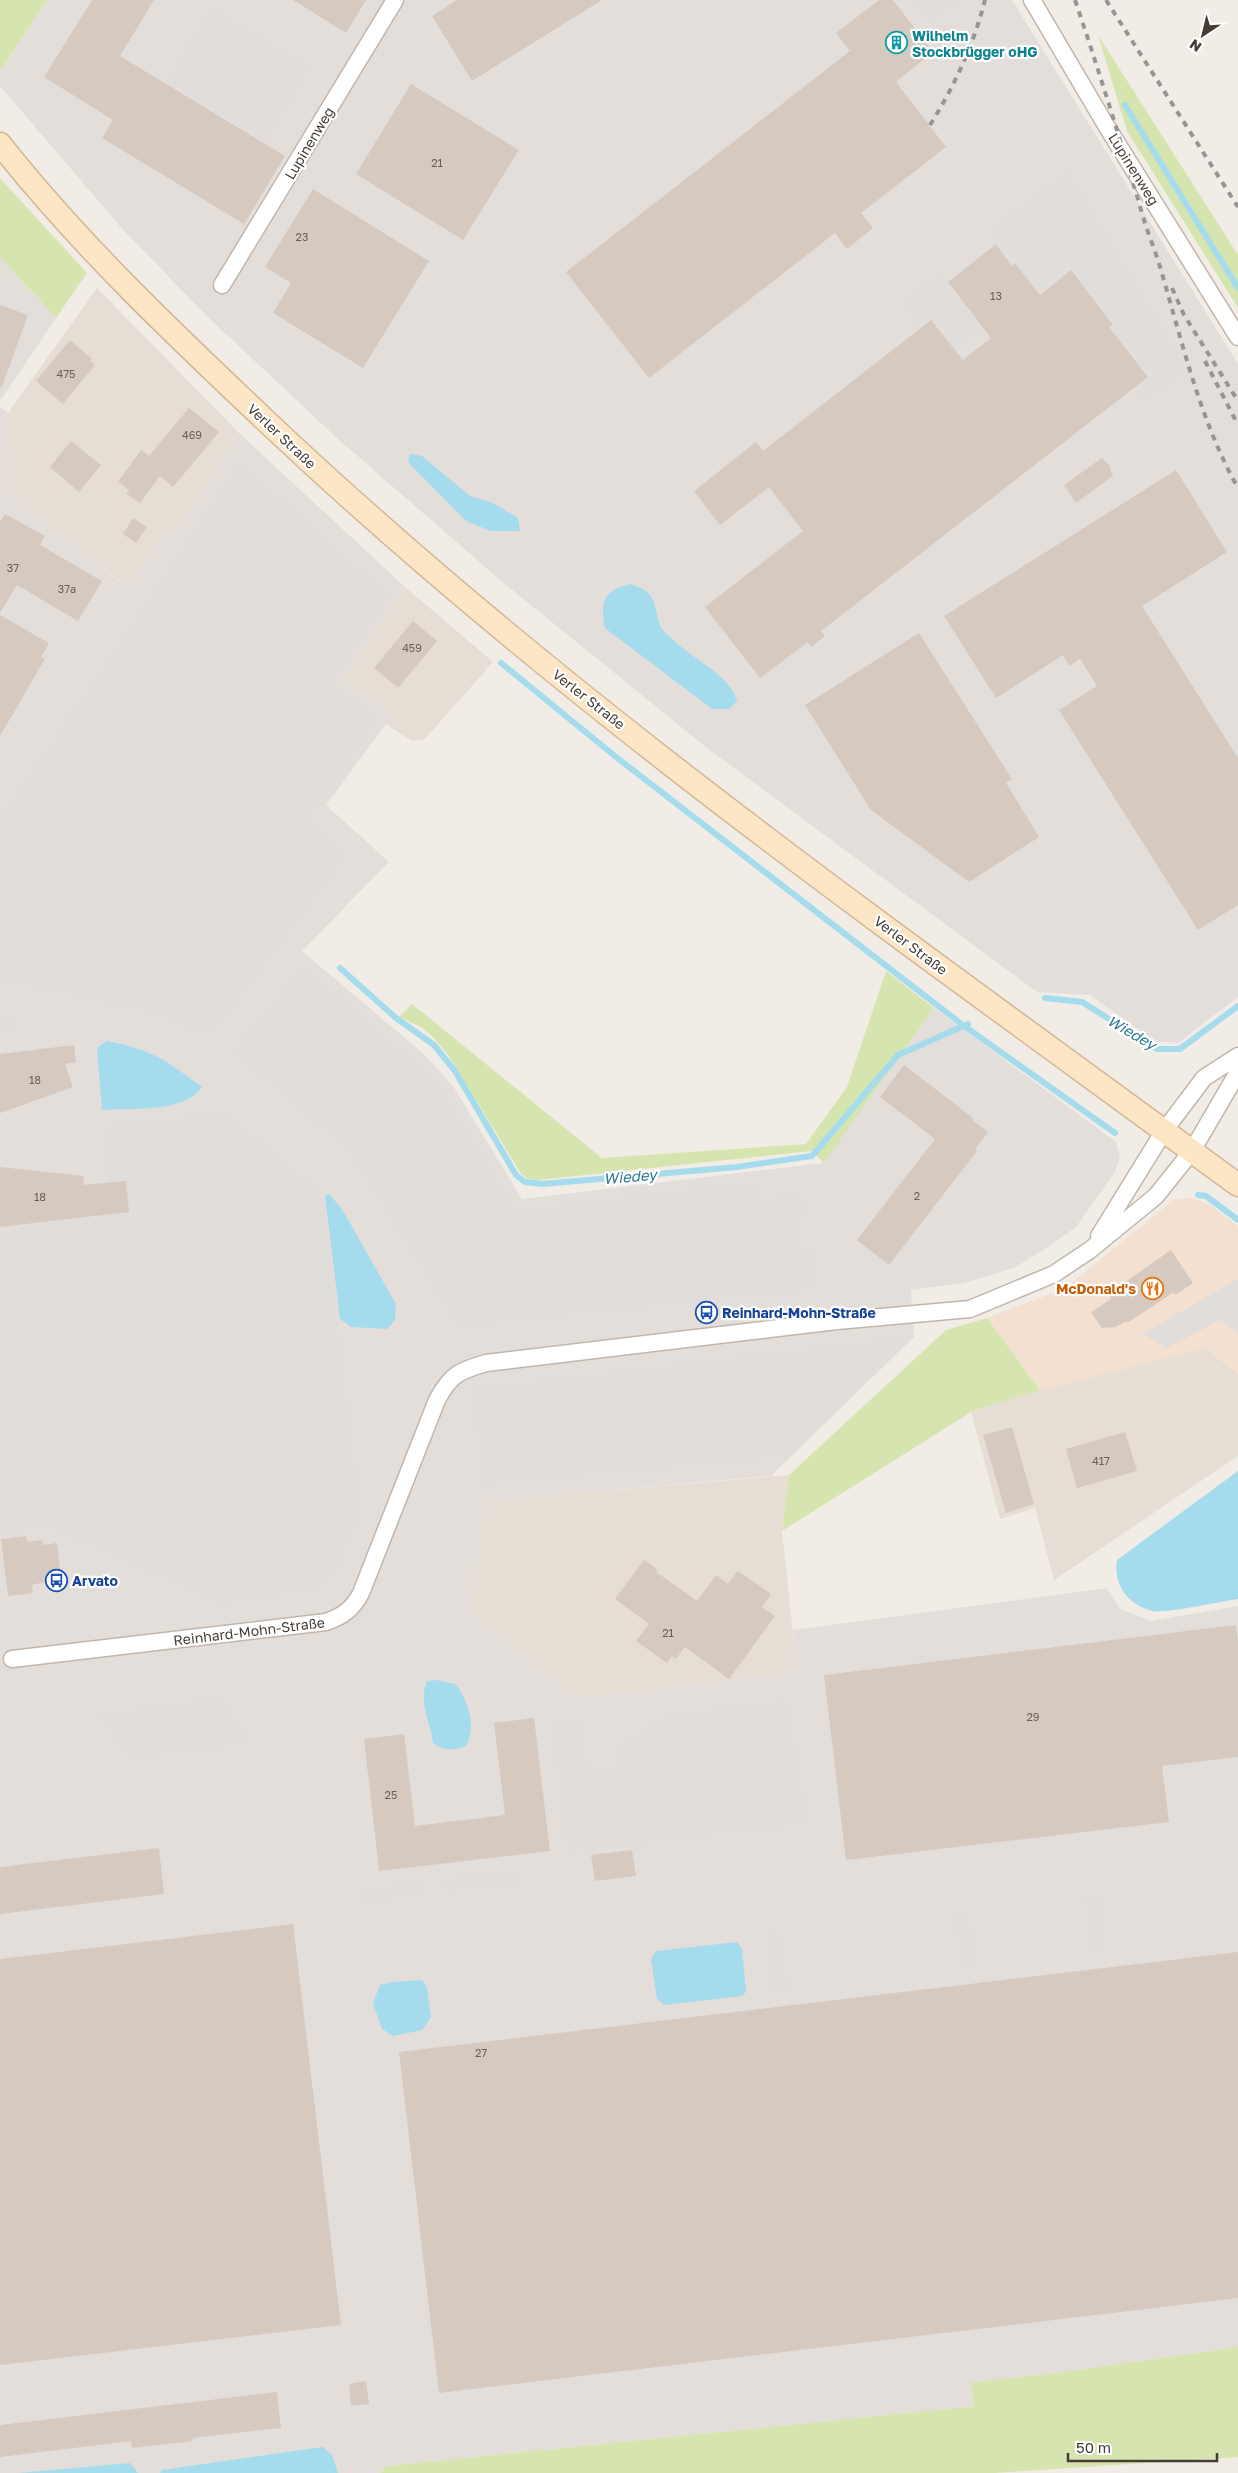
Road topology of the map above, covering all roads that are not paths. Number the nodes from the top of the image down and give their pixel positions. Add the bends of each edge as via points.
1 (395, 0) edge
2 (1032, 0) edge
3 (0, 144) edge
4 (222, 285) dead end
5 (1238, 337) edge
6 (1238, 1056) edge
7 (1238, 1072) edge
8 (1164, 1131) junction
9 (1192, 1151) junction
10 (1238, 1185) edge
11 (1090, 1250) junction
12 (12, 1659) dead end

1 - 4 street, Lupinenweg
2 - 5 street, Lupinenweg
3 - 8 main road, Verler Straße via 106,263 190,349 428,569 692,780
6 - 8 street, Reinhard-Mohn-Straße via 1204,1078
7 - 9 street, Reinhard-Mohn-Straße
8 - 9 main road, Verler Straße
8 - 11 street, Reinhard-Mohn-Straße
9 - 10 main road, Verler Straße
9 - 11 street, Reinhard-Mohn-Straße via 1156,1196
11 - 12 street, Reinhard-Mohn-Straße via 1054,1274 970,1309 836,1321 486,1363 457,1372 445,1384 437,1400 361,1593 354,1606 342,1616 326,1622

